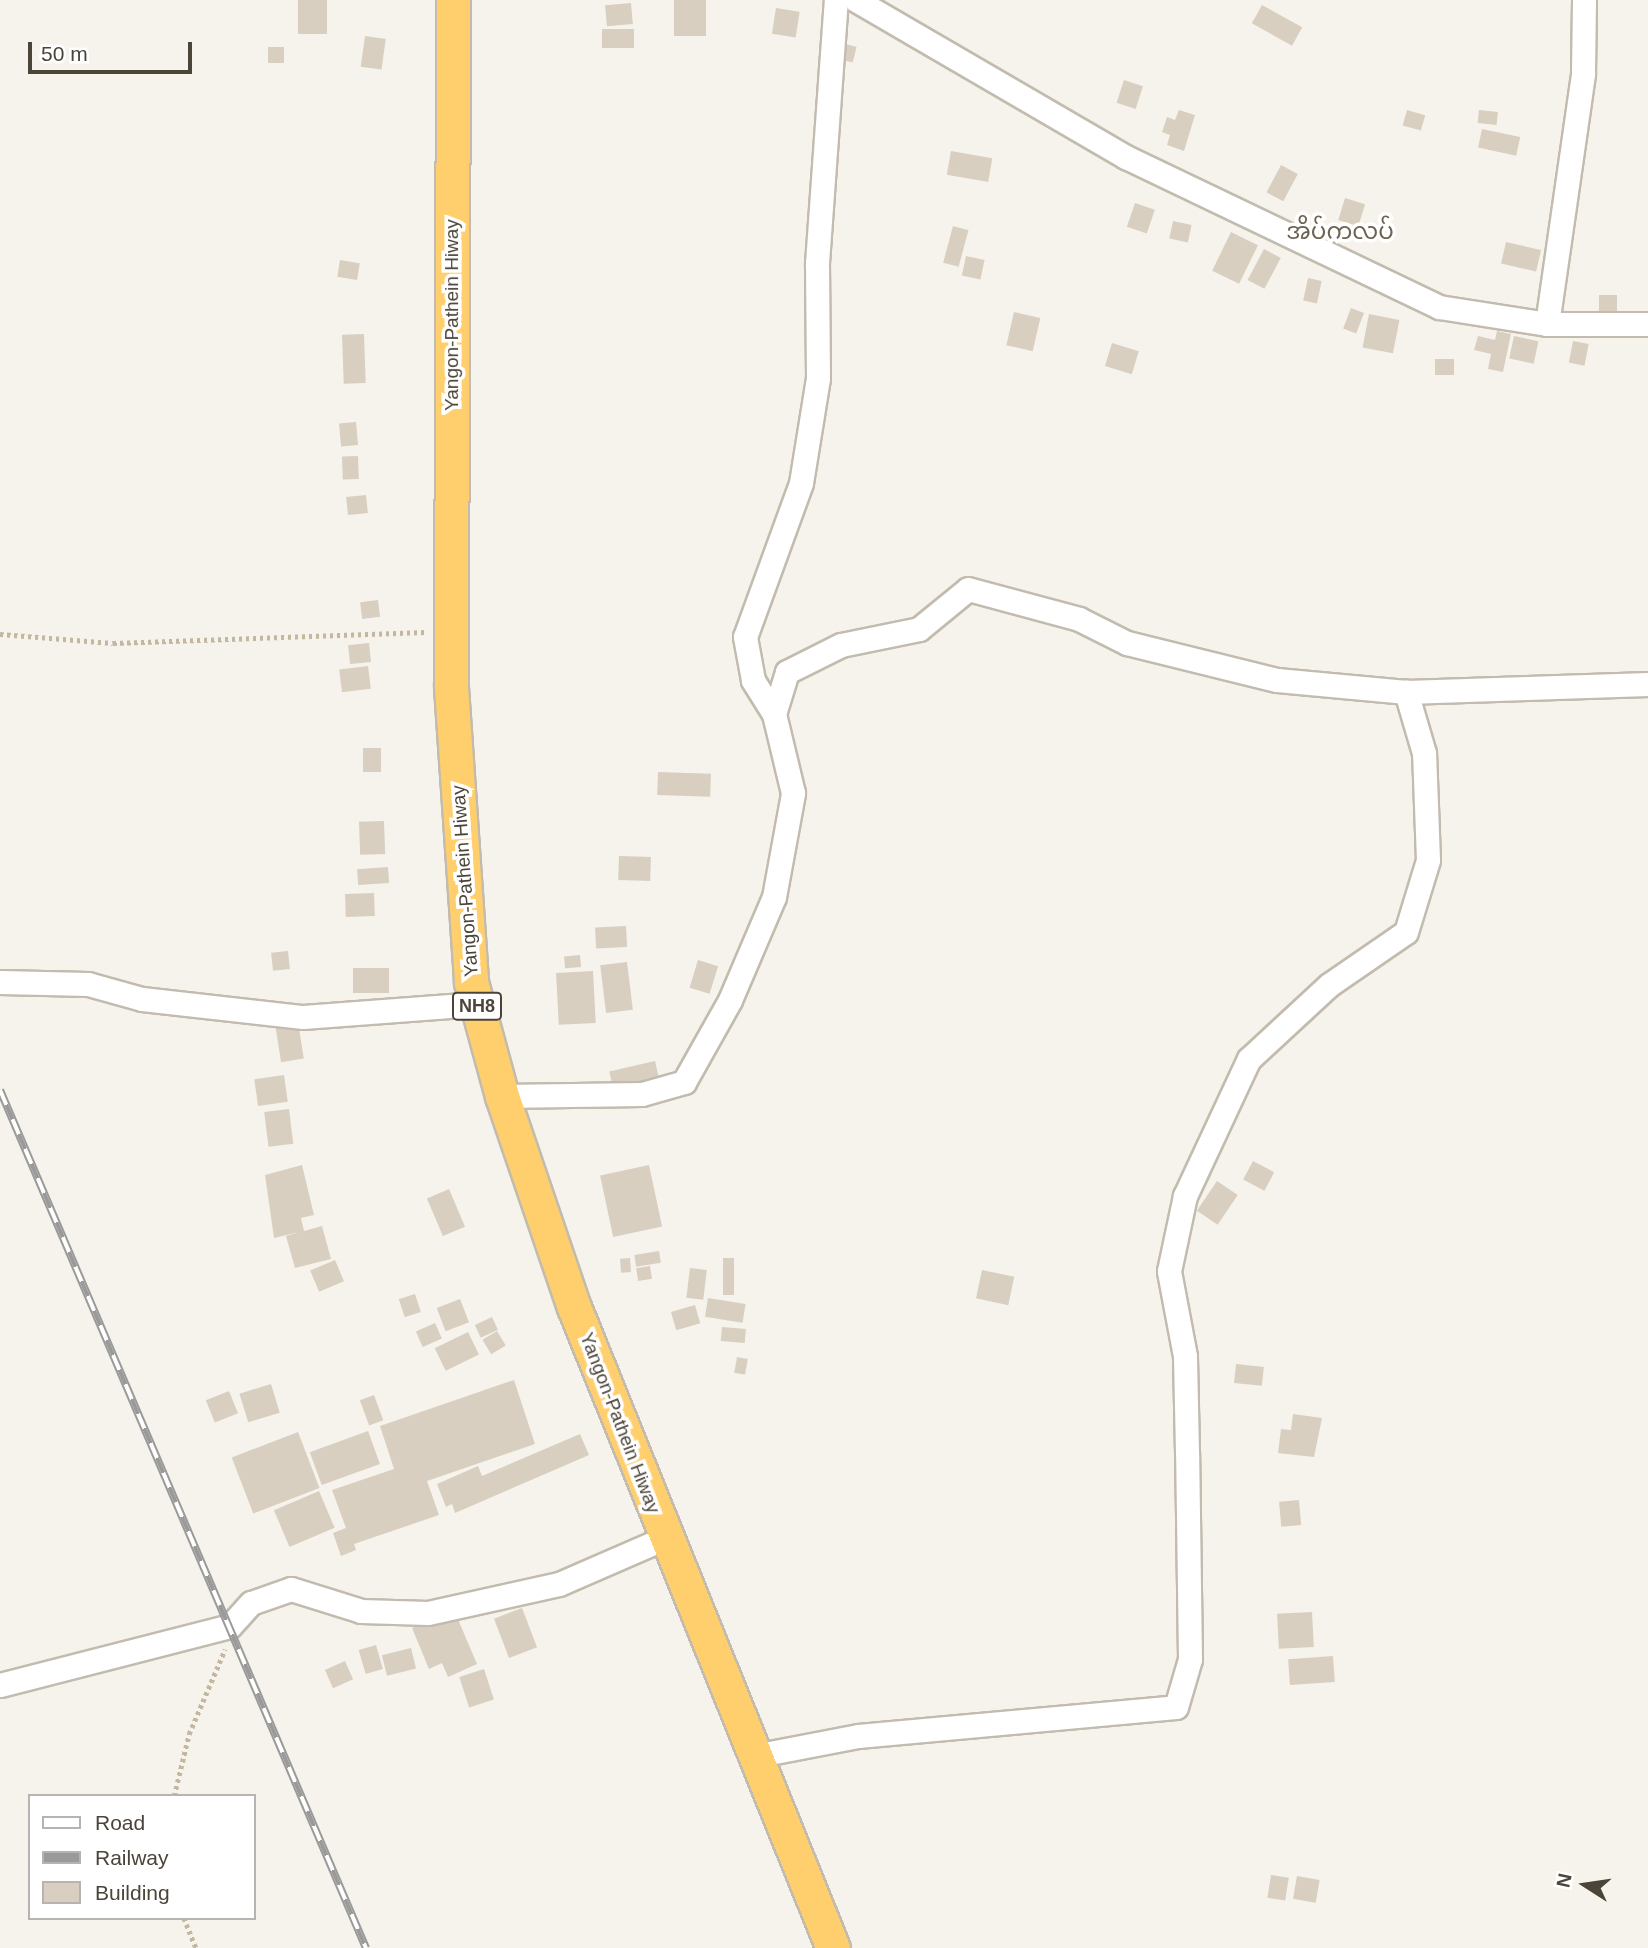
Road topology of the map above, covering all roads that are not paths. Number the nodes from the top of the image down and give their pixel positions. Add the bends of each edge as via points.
1 (453, 0) edge
2 (836, 0) edge
3 (856, 0) edge
4 (1584, 0) edge
5 (1547, 324) junction
6 (1648, 324) edge
7 (1648, 684) edge
8 (1406, 692) junction
9 (774, 714) junction
10 (0, 982) edge
11 (477, 1003) junction
12 (502, 1096) junction
13 (665, 1538) junction
14 (0, 1685) edge
15 (754, 1756) junction
16 (833, 1948) edge

1 - 11 highway, Yangon-Pathein Hiway / NH8 via 451,632
2 - 9 street via 817,263 818,378 801,483 745,637 753,680
3 - 5 street via 1126,157 1332,257 1439,307
4 - 5 street via 1583,73
5 - 6 street
7 - 8 street
8 - 9 street via 1277,680 1127,643 1079,619 968,589 919,629 841,645 787,671
8 - 15 street via 1424,753 1428,860 1406,932 1328,985 1249,1059 1185,1196 1169,1271 1185,1356 1187,1453 1190,1659 1176,1707 858,1736
9 - 12 street via 793,793 774,897 730,1000 684,1082 642,1094
10 - 11 street via 88,984 142,999 303,1017
11 - 12 highway, Yangon-Pathein Hiway / NH8
12 - 13 highway, Yangon-Pathein Hiway / NH8
13 - 14 street via 559,1584 428,1613 360,1611 291,1589 251,1603 222,1628
13 - 15 highway, Yangon-Pathein Hiway / NH8
15 - 16 highway, Yangon-Pathein Hiway / NH8

